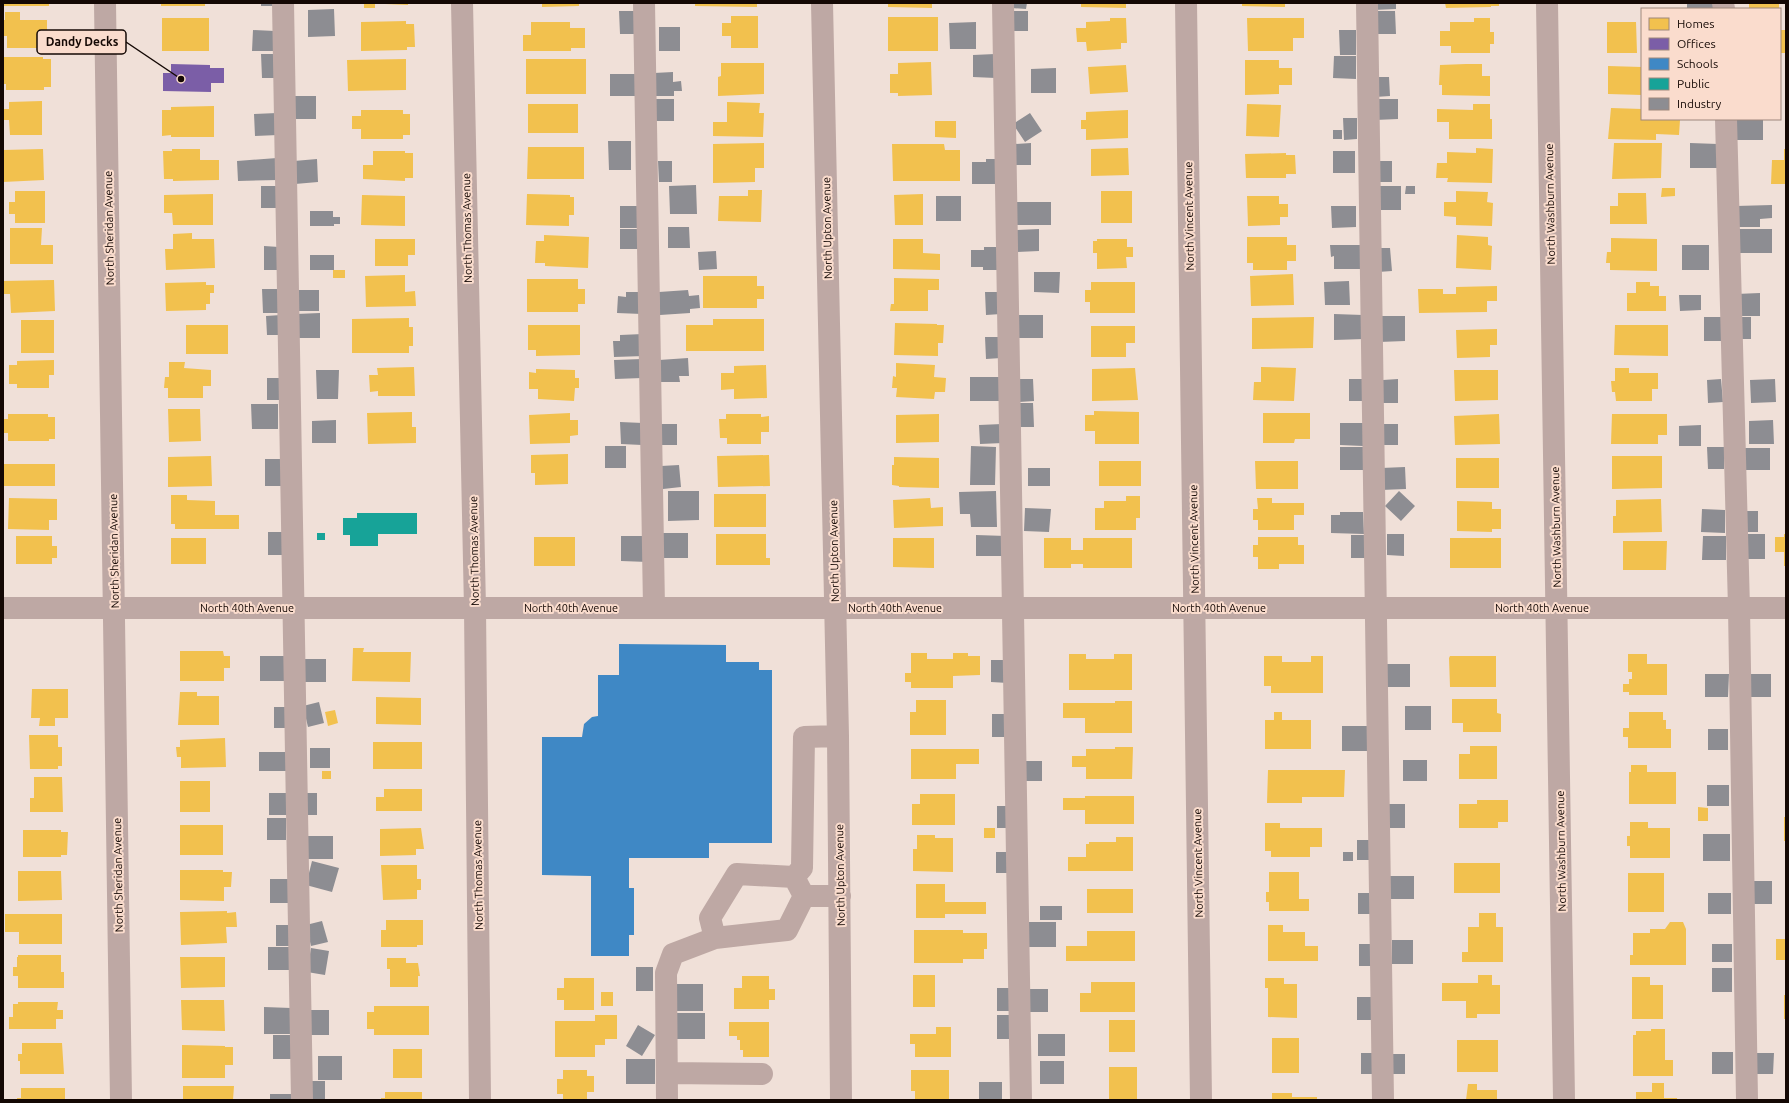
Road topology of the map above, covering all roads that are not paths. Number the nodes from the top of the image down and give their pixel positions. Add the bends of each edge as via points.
1 (105, 3) edge
2 (283, 3) edge
3 (462, 3) edge
4 (644, 3) edge
5 (822, 3) edge
6 (1003, 3) edge
7 (1186, 3) edge
8 (1367, 3) edge
9 (1547, 3) edge
10 (1726, 120) edge
11 (3, 608) edge
12 (115, 608) junction
13 (294, 608) junction
14 (475, 608) junction
15 (654, 608) junction
16 (835, 608) junction
17 (1013, 608) junction
18 (1195, 608) junction
19 (1377, 608) junction
20 (1557, 608) junction
21 (1739, 608) junction
22 (1786, 608) edge
23 (838, 736) junction
24 (799, 887) junction
25 (840, 896) junction
26 (715, 938) junction
27 (668, 1073) junction
28 (762, 1074) dead end
29 (121, 1100) edge
30 (302, 1100) edge
31 (480, 1100) edge
32 (667, 1100) edge
33 (841, 1100) edge
34 (1021, 1100) edge
35 (1201, 1100) edge
36 (1383, 1100) edge
37 (1564, 1100) edge
38 (1747, 1100) edge

1 - 12 street, North Sheridan Avenue
2 - 13 street
3 - 14 street, North Thomas Avenue
4 - 15 street
5 - 16 street, North Upton Avenue
6 - 17 street
7 - 18 street, North Vincent Avenue
8 - 19 street
9 - 20 street, North Washburn Avenue
10 - 21 street
11 - 12 street, North 40th Avenue
12 - 13 street, North 40th Avenue
12 - 29 street, North Sheridan Avenue
13 - 14 street, North 40th Avenue
13 - 30 street
14 - 15 street, North 40th Avenue
14 - 31 street, North Thomas Avenue
15 - 16 street, North 40th Avenue
16 - 17 street, North 40th Avenue
16 - 23 street, North Upton Avenue
17 - 18 street, North 40th Avenue
17 - 34 street
18 - 19 street, North 40th Avenue
18 - 35 street, North Vincent Avenue
19 - 20 street, North 40th Avenue
19 - 36 street
20 - 21 street, North 40th Avenue
20 - 37 street, North Washburn Avenue
21 - 22 street, North 40th Avenue
21 - 38 street
23 - 24 street via 804,737 802,868
23 - 25 street, North Upton Avenue
24 - 25 street
24 - 26 street via 787,930
24 - 26 street via 737,874 710,918
25 - 33 street, North Upton Avenue
26 - 27 street via 674,954 666,973
27 - 28 street
27 - 32 street

